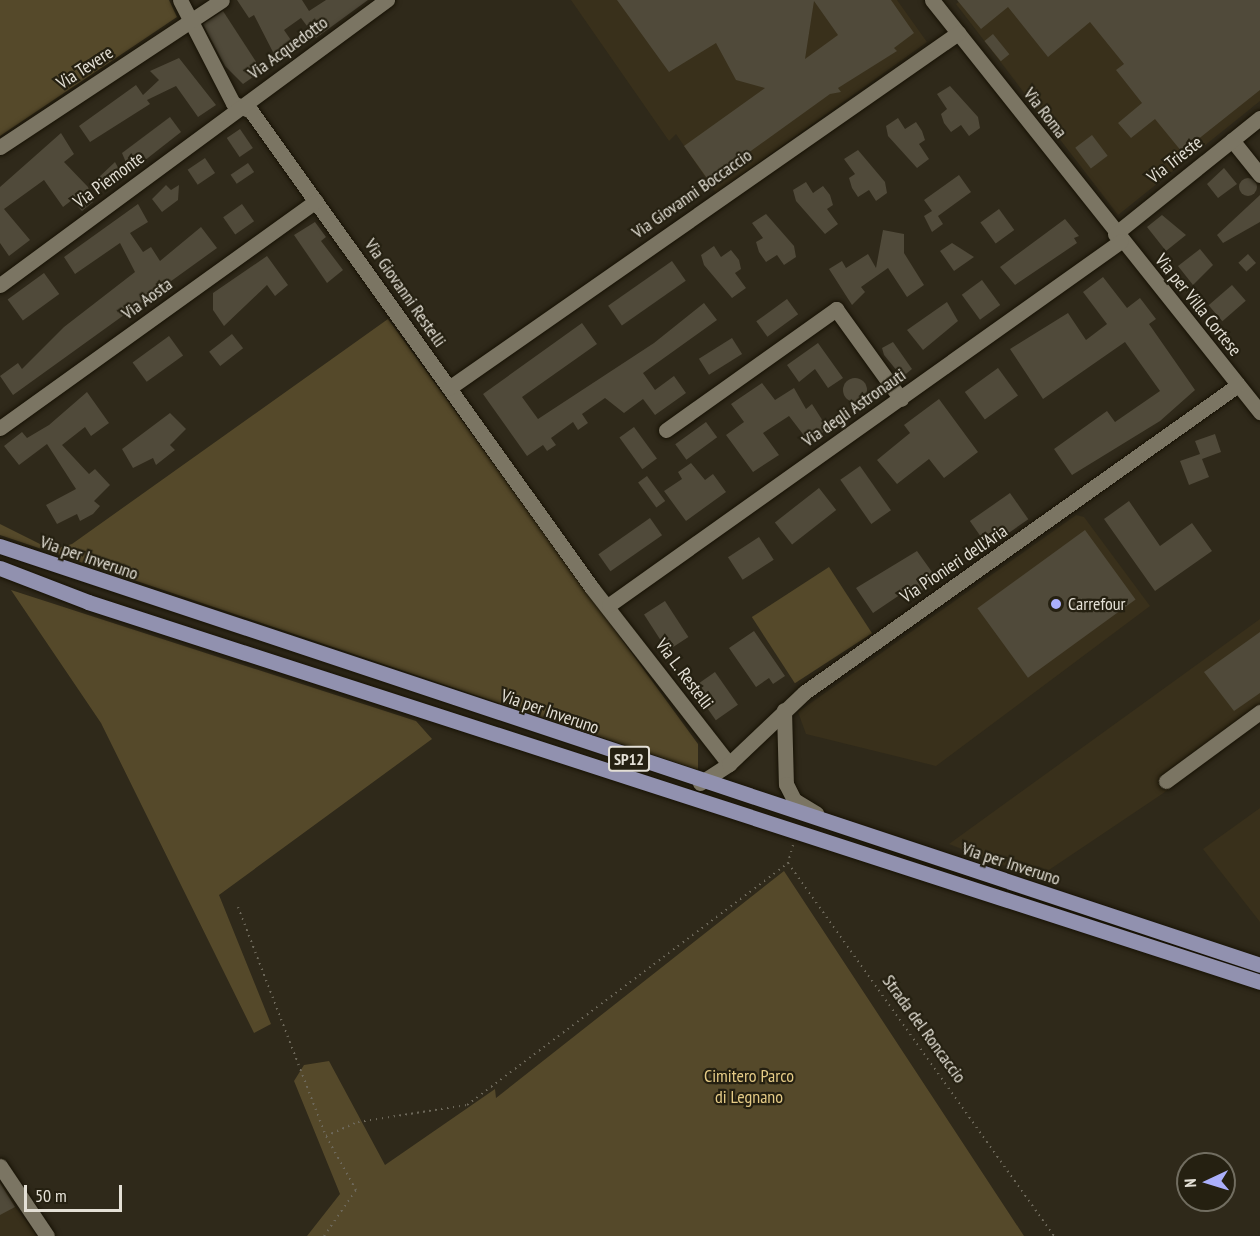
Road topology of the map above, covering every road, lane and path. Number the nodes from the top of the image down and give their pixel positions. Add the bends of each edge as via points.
1 (180, 0) edge
2 (222, 0) edge
3 (387, 0) edge
4 (939, 2) edge
5 (191, 21) junction
6 (958, 33) junction
7 (242, 107) junction
8 (1260, 118) edge
9 (1232, 140) junction
10 (0, 147) edge
11 (1260, 175) edge
12 (316, 201) junction
13 (1121, 242) junction
14 (0, 285) edge
15 (1238, 386) junction
16 (449, 388) junction
17 (901, 399) junction
18 (1260, 412) edge
19 (0, 428) edge
20 (666, 430) dead end
21 (0, 546) edge
22 (0, 568) edge
23 (609, 605) junction
24 (784, 710) junction
25 (1260, 712) edge
26 (729, 764) junction
27 (1166, 781) dead end
28 (700, 783) junction
29 (795, 834) junction
30 (788, 863) junction
31 (1036, 892) junction
32 (238, 907) dead end
33 (1260, 965) edge
34 (1260, 982) edge
35 (326, 1136) junction
36 (0, 1167) edge
37 (47, 1236) edge
38 (324, 1236) edge
39 (1054, 1236) edge

1 - 5 street, Via Giovanni Restelli
2 - 5 street, Via Tevere
3 - 7 street, Via Acquedotto
4 - 6 street, Via Roma
5 - 7 street, Via Giovanni Restelli via 233,103
5 - 10 street, Via Tevere
6 - 13 street, Via Roma
6 - 16 street, Via Giovanni Boccaccio
7 - 12 street, Via Giovanni Restelli via 251,111
7 - 14 street, Via Piemonte
8 - 9 street, Via Trieste
9 - 11 street
9 - 13 street, Via Trieste
12 - 16 street, Via Giovanni Restelli
12 - 19 street, Via Aosta
13 - 15 street, Via per Villa Cortese
13 - 17 street, Via degli Astronauti
15 - 18 street, Via per Villa Cortese
15 - 24 street, Via Pionieri dell'Aria
16 - 23 street, Via Giovanni Restelli
17 - 20 street via 836,309
17 - 23 street, Via degli Astronauti
21 - 28 main road, Via per Inveruno / SP12
22 - 29 main road, Via per Inveruno / SP12 via 88,602
23 - 26 street, Via L. Restelli
24 - 26 street, Via Pionieri dell'Aria
24 - 31 street via 782,757 794,800
25 - 27 street
26 - 28 street, Via Pionieri dell'Aria
28 - 31 main road, Via per Inveruno / SP12
29 - 30 path
29 - 34 main road, Via per Inveruno / SP12
30 - 35 path via 467,1105 358,1122
30 - 39 path, Strada del Roncaccio
31 - 33 main road, Via per Inveruno / SP12
32 - 35 path
35 - 38 path via 356,1190
36 - 37 street

